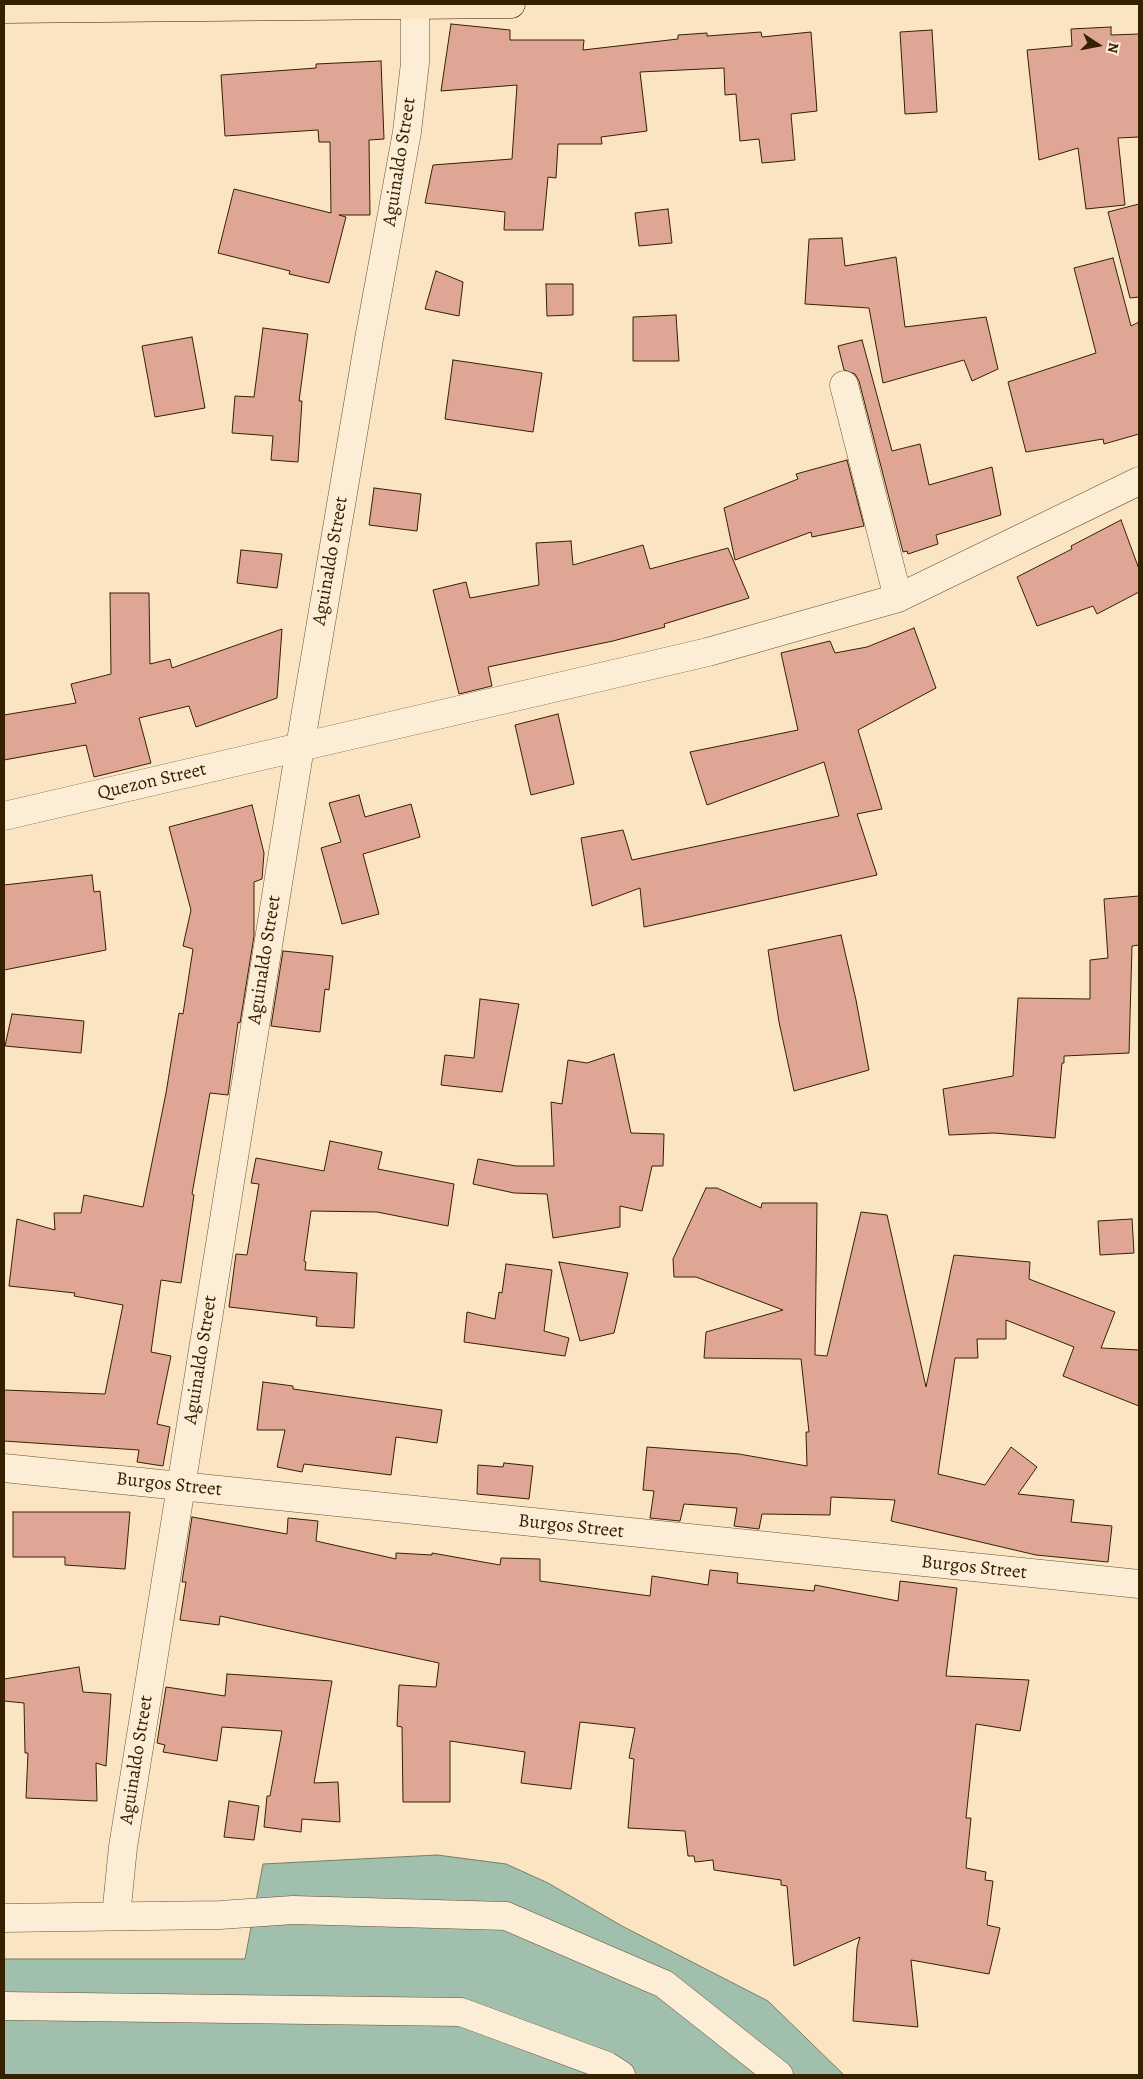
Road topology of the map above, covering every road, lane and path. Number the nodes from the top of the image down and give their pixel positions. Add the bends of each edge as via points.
1 (415, 4) edge
2 (511, 4) edge
3 (4, 9) edge
4 (844, 385) dead end
5 (1139, 481) edge
6 (898, 598) junction
7 (300, 748) junction
8 (4, 816) edge
9 (4, 1468) edge
10 (180, 1487) junction
11 (1139, 1584) edge
12 (116, 1916) junction
13 (4, 1918) edge
14 (4, 2006) edge
15 (620, 2075) edge
16 (779, 2075) edge

1 - 2 main road
1 - 3 main road
1 - 7 street, Aguinaldo Street via 414,63 407,132
4 - 6 street
5 - 6 street, Quezon Street
6 - 7 street, Quezon Street via 708,652
7 - 8 street, Quezon Street
7 - 10 street, Aguinaldo Street
9 - 10 street, Burgos Street
10 - 11 street, Burgos Street
10 - 12 street, Aguinaldo Street via 123,1847
12 - 13 street
12 - 16 street via 220,1915 293,1910 506,1916 664,1984
14 - 15 street via 461,2012 607,2066

